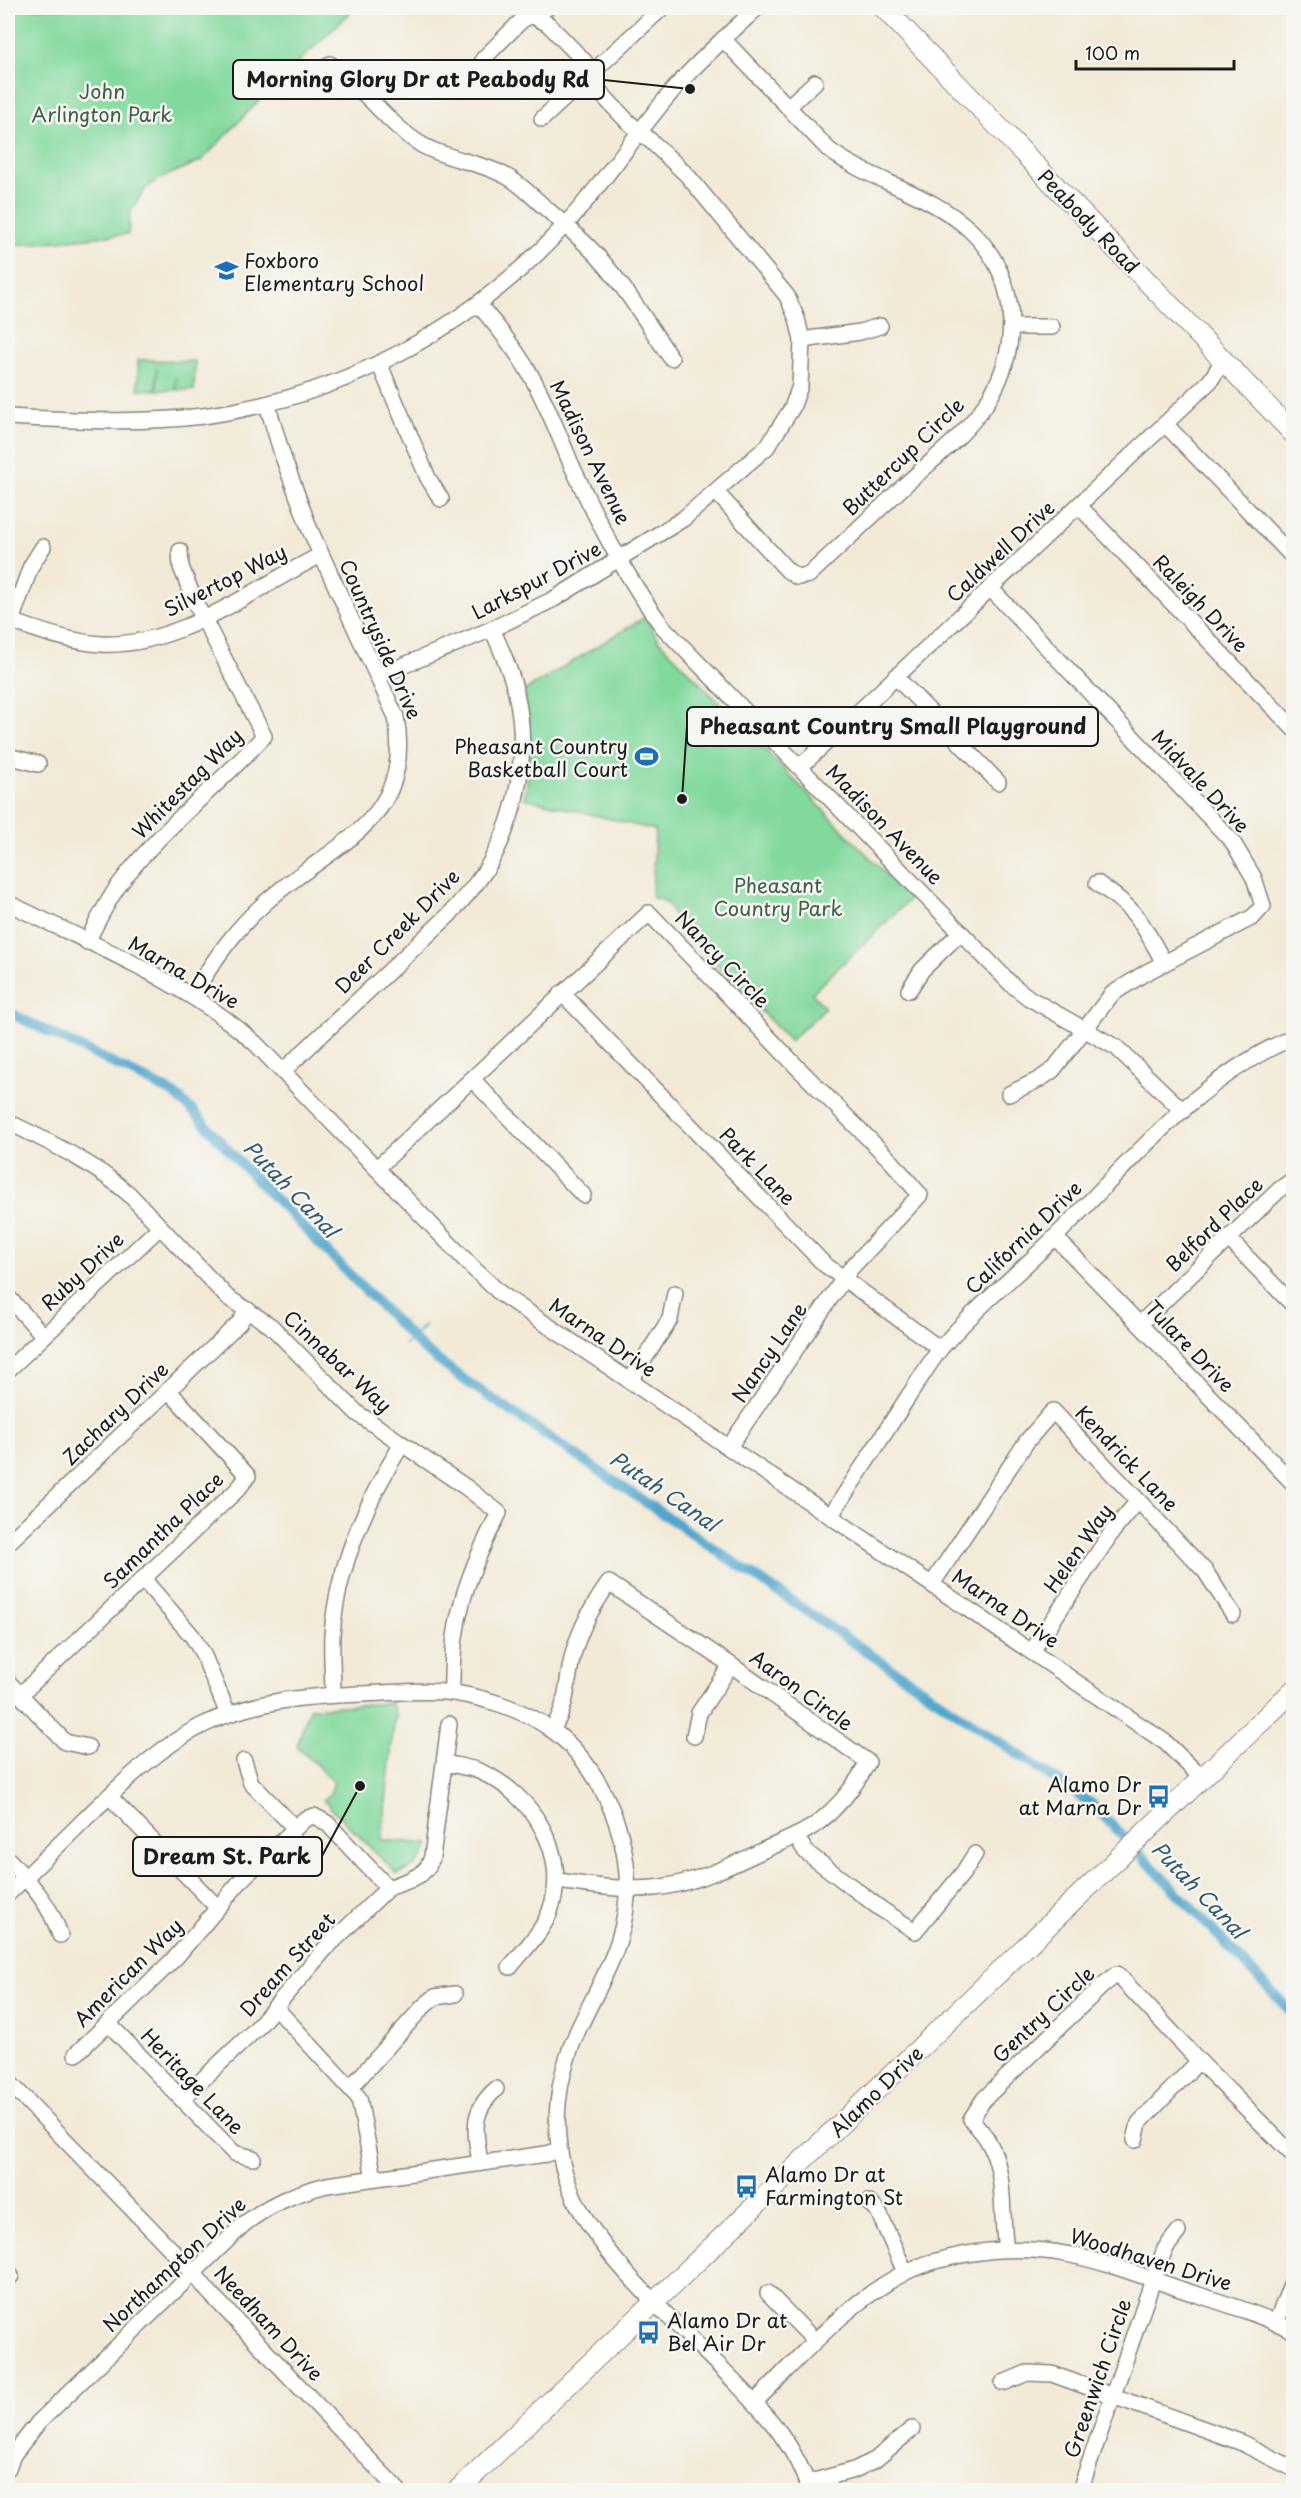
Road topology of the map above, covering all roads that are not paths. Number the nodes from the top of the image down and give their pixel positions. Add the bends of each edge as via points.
1 (519, 8) edge
2 (547, 8) edge
3 (662, 8) edge
4 (757, 8) edge
5 (884, 8) edge
6 (533, 15) junction
7 (723, 39) junction
8 (483, 59) dead end
9 (330, 64) dead end
10 (592, 73) junction
11 (815, 82) dead end
12 (788, 107) junction
13 (542, 119) dead end
14 (640, 132) junction
15 (565, 225) junction
16 (478, 304) junction
17 (880, 326) dead end
18 (1013, 327) junction
19 (1052, 327) dead end
20 (802, 340) junction
21 (671, 358) dead end
22 (1223, 361) junction
23 (379, 363) junction
24 (267, 404) junction
25 (8, 417) edge
26 (1165, 424) junction
27 (1293, 434) edge
28 (716, 492) junction
29 (441, 500) dead end
30 (1078, 506) junction
31 (43, 547) dead end
32 (180, 551) dead end
33 (321, 555) junction
34 (1293, 558) edge
35 (620, 559) junction
36 (991, 589) junction
37 (203, 618) junction
38 (9, 621) edge
39 (492, 628) junction
40 (378, 676) junction
41 (896, 677) junction
42 (1293, 729) edge
43 (8, 756) edge
44 (38, 764) dead end
45 (800, 767) junction
46 (998, 782) dead end
47 (1097, 883) dead end
48 (8, 903) edge
49 (961, 932) junction
50 (87, 942) junction
51 (1164, 963) junction
52 (909, 990) dead end
53 (562, 993) junction
54 (192, 996) junction
55 (1086, 1028) junction
56 (1293, 1037) edge
57 (283, 1071) junction
58 (472, 1079) junction
59 (1009, 1094) dead end
60 (1183, 1111) junction
61 (8, 1122) edge
62 (377, 1168) junction
63 (1293, 1179) edge
64 (583, 1195) dead end
65 (160, 1227) junction
66 (1055, 1238) junction
67 (1229, 1239) junction
68 (843, 1280) junction
69 (675, 1293) dead end
70 (8, 1297) edge
71 (1293, 1306) edge
72 (248, 1310) junction
73 (1140, 1324) junction
74 (44, 1336) junction
75 (940, 1349) junction
76 (8, 1370) edge
77 (630, 1381) junction
78 (168, 1390) junction
79 (402, 1444) junction
80 (729, 1447) junction
81 (1293, 1484) edge
82 (1138, 1501) junction
83 (831, 1515) junction
84 (8, 1543) edge
85 (143, 1579) junction
86 (932, 1584) junction
87 (1233, 1614) dead end
88 (1032, 1651) junction
89 (731, 1665) junction
90 (8, 1682) edge
91 (1293, 1690) edge
92 (452, 1693) junction
93 (20, 1695) junction
94 (333, 1695) junction
95 (228, 1714) junction
96 (449, 1724) dead end
97 (552, 1730) junction
98 (693, 1736) dead end
99 (88, 1747) dead end
100 (244, 1761) dead end
101 (444, 1763) junction
102 (1203, 1779) junction
103 (109, 1796) junction
104 (295, 1828) junction
105 (796, 1836) junction
106 (975, 1854) dead end
107 (8, 1859) edge
108 (25, 1877) junction
109 (558, 1881) junction
110 (388, 1888) junction
111 (628, 1889) junction
112 (8, 1894) edge
113 (217, 1907) junction
114 (60, 1935) dead end
115 (510, 1967) dead end
116 (455, 1994) dead end
117 (276, 2008) junction
118 (108, 2023) junction
119 (76, 2054) dead end
120 (1199, 2061) junction
121 (8, 2081) edge
122 (351, 2087) junction
123 (496, 2089) dead end
124 (182, 2099) junction
125 (1135, 2139) dead end
126 (559, 2150) junction
127 (1293, 2156) edge
128 (254, 2158) dead end
129 (480, 2162) junction
130 (374, 2178) junction
131 (868, 2202) dead end
132 (1178, 2232) dead end
133 (1006, 2248) junction
134 (193, 2272) junction
135 (905, 2272) junction
136 (1293, 2277) edge
137 (1153, 2280) junction
138 (768, 2293) dead end
139 (656, 2302) junction
140 (1276, 2323) junction
141 (1293, 2331) edge
142 (814, 2341) junction
143 (1003, 2383) dead end
144 (1113, 2397) junction
145 (755, 2402) junction
146 (912, 2429) dead end
147 (8, 2468) edge
148 (1293, 2469) edge
149 (808, 2487) edge
150 (398, 2490) edge
151 (458, 2490) edge
152 (1080, 2490) edge

1 - 6 street, Larkspur Drive
2 - 6 street
3 - 10 street
4 - 7 street
5 - 22 main road, Peabody Road
6 - 8 street via 522,20
6 - 10 street, Larkspur Drive via 548,24
7 - 12 street, Buttercup Circle
7 - 14 street via 682,80
9 - 15 street via 422,144 512,180
10 - 13 street
10 - 14 street, Larkspur Drive via 596,88
11 - 12 street
12 - 18 street, Buttercup Circle via 846,163 949,214 973,233 1004,278
14 - 15 street
14 - 20 street, Larkspur Drive via 687,175 767,270 786,296
15 - 16 street
15 - 21 street via 610,271
16 - 23 street via 419,343
16 - 35 street, Madison Avenue via 531,375
17 - 20 street
18 - 19 street
18 - 28 street, Buttercup Circle via 1004,369 979,414 808,575 796,577 787,570
20 - 28 street, Larkspur Drive via 800,386 792,408 767,447
22 - 26 street, Caldwell Drive via 1210,381
22 - 27 main road, Peabody Road
23 - 24 street via 318,389
23 - 29 street
24 - 25 street via 158,420
24 - 33 street, Countryside Drive
26 - 30 street, Caldwell Drive
26 - 34 street
28 - 35 street, Larkspur Drive via 683,519
30 - 36 street, Caldwell Drive
30 - 42 street, Raleigh Drive
31 - 38 street
32 - 37 street via 180,567
33 - 37 street, Silvertop Way
33 - 40 street, Countryside Drive
35 - 39 street, Larkspur Drive via 554,598
35 - 45 street, Madison Avenue via 640,597 663,627
36 - 41 street, Caldwell Drive
36 - 51 street, Midvale Drive via 1232,841 1254,878 1263,906 1253,917
37 - 38 street, Silvertop Way via 152,639 108,644 46,633
37 - 50 street, Whitestag Way via 264,735 153,844 106,904
39 - 40 street, Larkspur Drive
39 - 57 street, Deer Creek Drive via 516,693 522,748 516,800 504,834 490,862 449,915
40 - 54 street, Countryside Drive via 400,735 399,767 380,810 267,900 223,947
41 - 45 street, Caldwell Drive
41 - 46 street
43 - 44 street
45 - 49 street, Madison Avenue
47 - 51 street via 1137,915
48 - 50 street, Marna Drive
49 - 52 street via 922,970
49 - 55 street, Madison Avenue via 1029,998
50 - 54 street, Marna Drive
51 - 55 street, Midvale Drive via 1112,994
53 - 58 street, Nancy Circle
53 - 68 street, Park Lane
53 - 68 street, Nancy Circle via 649,913 683,945 920,1195 867,1249
54 - 57 street, Marna Drive via 236,1026
55 - 59 street, Midvale Drive via 1053,1070
55 - 60 street, Madison Avenue via 1132,1060
56 - 60 street, California Drive via 1236,1068
57 - 62 street, Marna Drive
58 - 62 street, Nancy Circle
58 - 64 street
60 - 66 street, California Drive
61 - 65 street, Cinnabar Way via 101,1171
62 - 77 street, Marna Drive via 501,1294
63 - 67 street, Belford Place
65 - 72 street, Cinnabar Way via 227,1298
65 - 74 street, Ruby Drive
66 - 73 street, Tulare Drive
66 - 75 street, California Drive
67 - 71 street
67 - 73 street, Belford Place
68 - 75 street, Park Lane
68 - 80 street, Nancy Lane
69 - 77 street via 670,1318
70 - 74 street
72 - 78 street, Zachary Drive
72 - 79 street, Cinnabar Way via 289,1343 357,1413
73 - 81 street, Tulare Drive
74 - 76 street, Ruby Drive
75 - 83 street, California Drive
77 - 80 street, Marna Drive
78 - 84 street, Zachary Drive
78 - 85 street, Samantha Place via 248,1476
79 - 92 street, Cinnabar Way via 499,1513 478,1553 460,1604
79 - 94 street via 367,1505 353,1539 332,1636
80 - 83 street, Marna Drive
82 - 86 street, Kendrick Lane via 1053,1411 1027,1441
82 - 87 street, Kendrick Lane via 1205,1571
82 - 88 street, Helen Way via 1112,1532
83 - 86 street, Marna Drive
85 - 93 street, Samantha Place
85 - 95 street via 193,1637
86 - 88 street, Marna Drive
88 - 102 street, Marna Drive via 1165,1742
89 - 97 street, Aaron Circle via 609,1583 586,1617 571,1664 562,1715
89 - 98 street via 699,1713
89 - 105 street, Aaron Circle via 868,1762 841,1801 819,1823
90 - 93 street
91 - 102 main road, Alamo Drive
92 - 94 street
92 - 97 street via 523,1714
93 - 99 street via 65,1742
94 - 95 street via 279,1700
95 - 103 street via 171,1743
96 - 101 street, Dream Street
97 - 111 street via 574,1750 609,1803 625,1853
100 - 104 street via 251,1783
101 - 109 street via 497,1780 523,1801 550,1844
101 - 110 street, Dream Street via 428,1867 410,1880
102 - 139 main road, Alamo Drive
103 - 108 street
103 - 113 street
104 - 110 street, American Way via 305,1819 321,1819
104 - 113 street, American Way
105 - 106 street via 806,1852 915,1931
105 - 111 street, Aaron Circle via 703,1877 654,1888
107 - 108 street
108 - 112 street
108 - 114 street via 53,1915
109 - 111 street, Aaron Circle
109 - 115 street via 550,1912
110 - 117 street, Dream Street via 313,1960
111 - 126 street via 625,1919 609,1970 576,2034 565,2067 556,2113
113 - 118 street, American Way via 177,1956
116 - 122 street via 435,1997 423,2007
117 - 122 street
117 - 124 street, Dream Street
118 - 119 street, American Way
118 - 124 street, Heritage Lane
120 - 125 street via 1139,2123
120 - 127 street, Gentry Circle
120 - 133 street, Gentry Circle via 1117,1974 1026,2058 984,2100 971,2119 988,2140 995,2157
121 - 134 street, Needham Drive
122 - 130 street via 358,2097
123 - 129 street via 485,2098 475,2124
124 - 128 street, Heritage Lane via 234,2152
126 - 129 street, Northampton Drive
126 - 139 street via 566,2179 583,2216 609,2254
129 - 130 street, Northampton Drive
130 - 134 street, Northampton Drive via 327,2185 277,2202 243,2224
131 - 135 street via 878,2211
132 - 137 street, Greenwich Circle via 1165,2249
133 - 135 street, Woodhaven Drive via 954,2257
133 - 137 street, Woodhaven Drive via 1058,2251
134 - 147 street, Northampton Drive via 38,2423 13,2455
134 - 150 street, Needham Drive
135 - 142 street, Woodhaven Drive
136 - 140 street
137 - 140 street, Woodhaven Drive
137 - 144 street, Greenwich Circle
138 - 142 street
139 - 145 street
139 - 151 main road, Alamo Drive
140 - 141 street, Woodhaven Drive
142 - 145 street, Woodhaven Drive
143 - 144 street via 1028,2373 1052,2374
144 - 148 street via 1240,2442
144 - 152 street, Greenwich Circle
145 - 149 street via 789,2445
146 - 149 street via 875,2460

